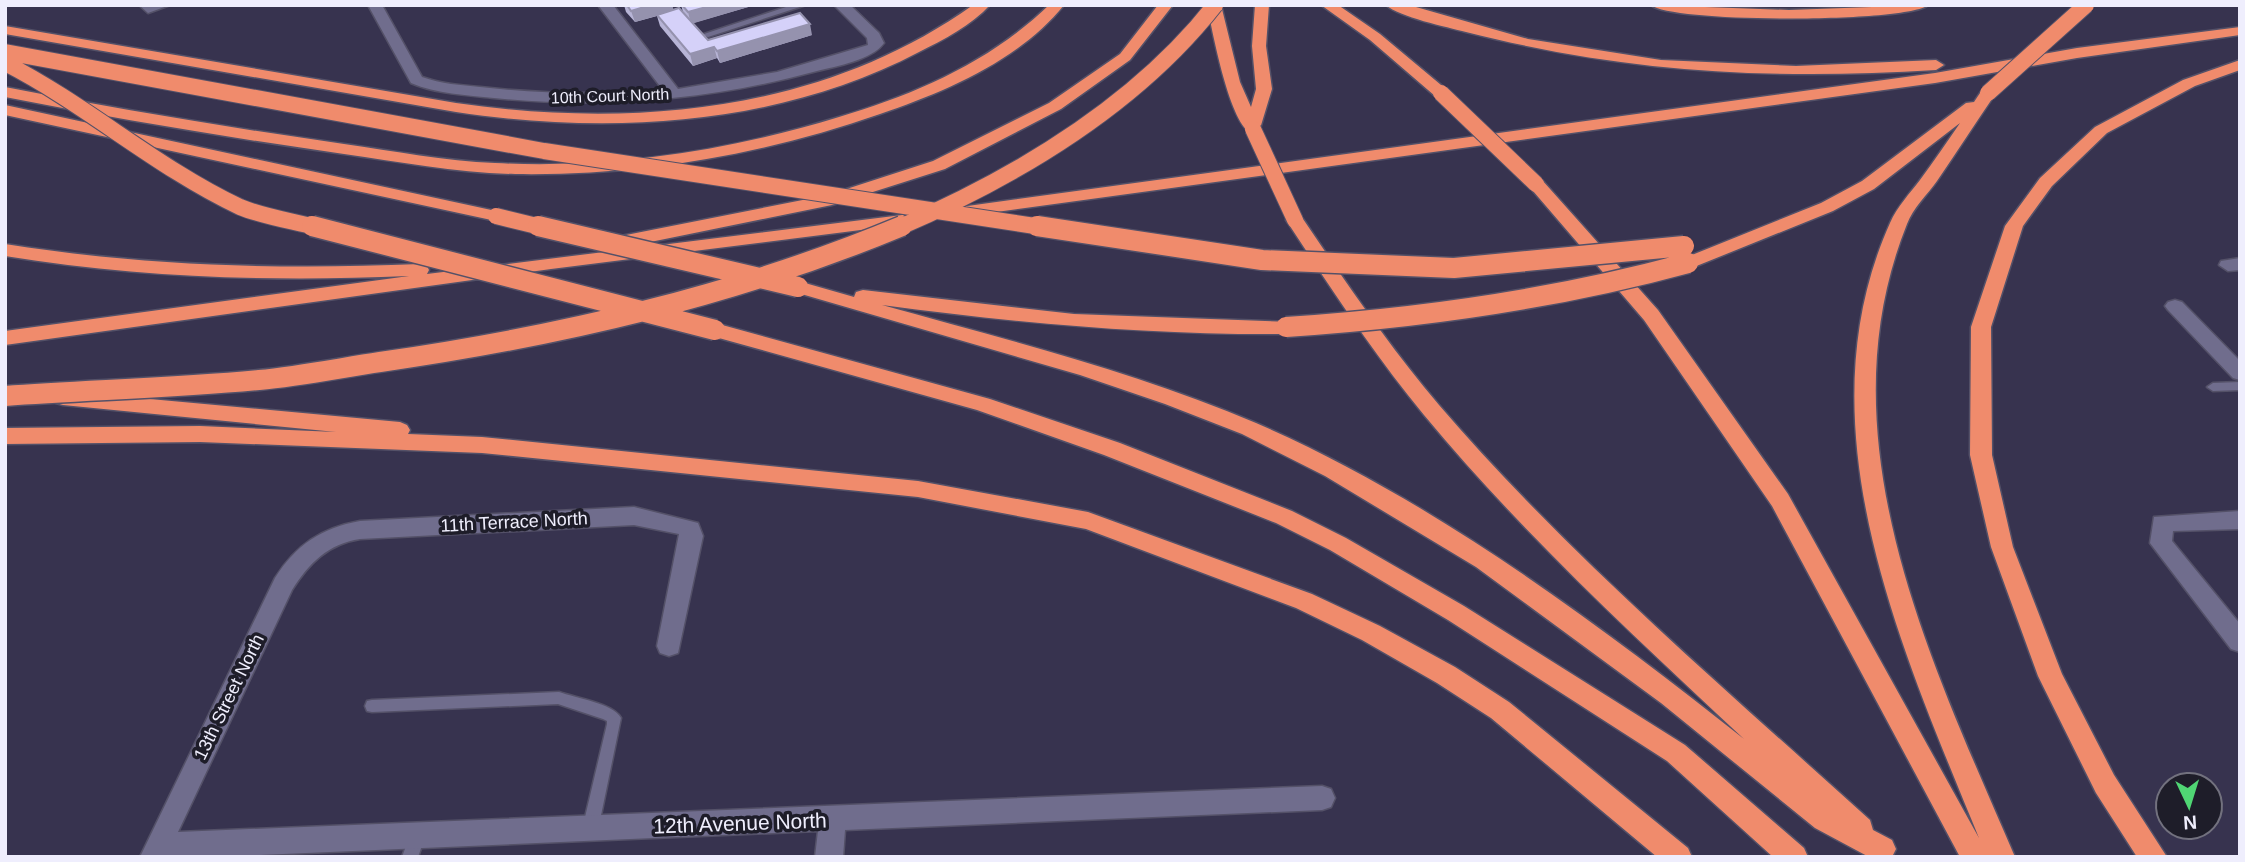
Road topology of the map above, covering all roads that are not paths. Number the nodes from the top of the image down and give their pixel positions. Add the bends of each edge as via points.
1 (163, 5) edge
2 (374, 5) edge
3 (605, 5) edge
4 (802, 5) edge
5 (841, 5) edge
6 (983, 5) edge
7 (1057, 5) edge
8 (1166, 5) edge
9 (1215, 5) edge
10 (1262, 5) edge
11 (1328, 5) edge
12 (1393, 5) edge
13 (1658, 5) edge
14 (1921, 5) edge
15 (2086, 5) edge
16 (147, 7) edge
17 (5, 30) edge
18 (2240, 31) edge
19 (705, 35) edge
20 (5, 52) edge
21 (2077, 53) junction
22 (5, 63) edge
23 (2240, 65) edge
24 (5, 92) edge
25 (1988, 93) junction
26 (674, 94) junction
27 (5, 110) edge
28 (1253, 129) junction
29 (1774, 229) junction
30 (5, 250) edge
31 (551, 263) junction
32 (464, 267) junction
33 (798, 287) junction
34 (2175, 306) dead end
35 (5, 338) edge
36 (2240, 373) edge
37 (2240, 386) edge
38 (2213, 387) dead end
39 (5, 394) edge
40 (5, 436) edge
41 (482, 446) junction
42 (2240, 520) edge
43 (315, 545) joint
44 (2240, 642) edge
45 (669, 646) dead end
46 (373, 706) dead end
47 (1322, 798) dead end
48 (833, 820) junction
49 (590, 830) junction
50 (414, 847) edge
51 (155, 851) edge
52 (1886, 853) edge
53 (829, 857) edge
54 (1678, 857) edge
55 (1794, 857) edge
56 (1975, 857) edge
57 (2001, 857) edge
58 (2153, 857) edge

1 - 16 street
2 - 26 street, 10th Court North via 412,77 422,83 554,99
3 - 26 street
4 - 19 lane
5 - 26 street, 10th Court North via 874,36 877,43 873,48 752,82
6 - 17 highway via 916,49 830,84 725,109 625,119 558,119 475,110
7 - 24 highway via 1041,23 971,69 885,108 777,141 615,166 516,169 456,165 176,126
8 - 32 highway via 1125,57 1055,106 939,165 832,200 702,229
9 - 28 highway via 1232,82
9 - 39 highway, bridge via 1178,49 1126,95 1009,174 895,228 675,306 450,354 315,373
10 - 28 highway via 1259,46 1264,89
11 - 56 highway, bridge via 1375,37 1441,93 1536,184 1651,315 1780,500
12 - 21 highway via 1529,44 1654,65 1733,72 1855,71
13 - 14 highway via 1744,13
15 - 25 highway, bridge
18 - 21 highway
20 - 29 highway, bridge via 544,151 1262,260 1454,268 1648,252
21 - 31 highway via 1935,78 1147,188
22 - 55 highway, bridge via 89,109 197,186 243,208 715,330 1009,413 1218,488 1284,517 1456,613 1676,753
23 - 58 highway via 2189,83 2101,131 2046,182 2014,226 1981,327 1981,454 2002,547 2050,676 2105,784
25 - 29 highway via 1868,185
25 - 57 highway via 1900,220 1881,268 1865,344 1866,447 1880,523 1922,661
27 - 33 highway, bridge via 496,216
28 - 52 highway, bridge via 1295,220 1379,344 1448,428 1601,587
29 - 33 highway, bridge via 1688,262 1592,289 1481,310 1361,323 1165,328 990,314
30 - 32 highway via 185,273 323,275
31 - 32 highway
31 - 35 highway
33 - 52 highway via 1160,395 1249,429 1332,470 1485,560 1670,695 1825,819
34 - 36 street
37 - 38 lane
39 - 41 highway via 388,428
40 - 41 highway via 200,434
41 - 54 highway via 918,489 1088,521 1304,601 1446,675 1500,710
42 - 44 street via 2162,523 2161,543
43 - 45 street, 11th Terrace North via 339,533 360,530 634,516 690,529 690,553
43 - 51 street, 13th Street North via 300,558 283,585
46 - 49 lane via 559,698 605,712 614,718 614,724
47 - 48 street, 12th Avenue North
48 - 49 street, 12th Avenue North
48 - 53 street
49 - 50 street, 12th Avenue North
50 - 51 street, 12th Avenue North

